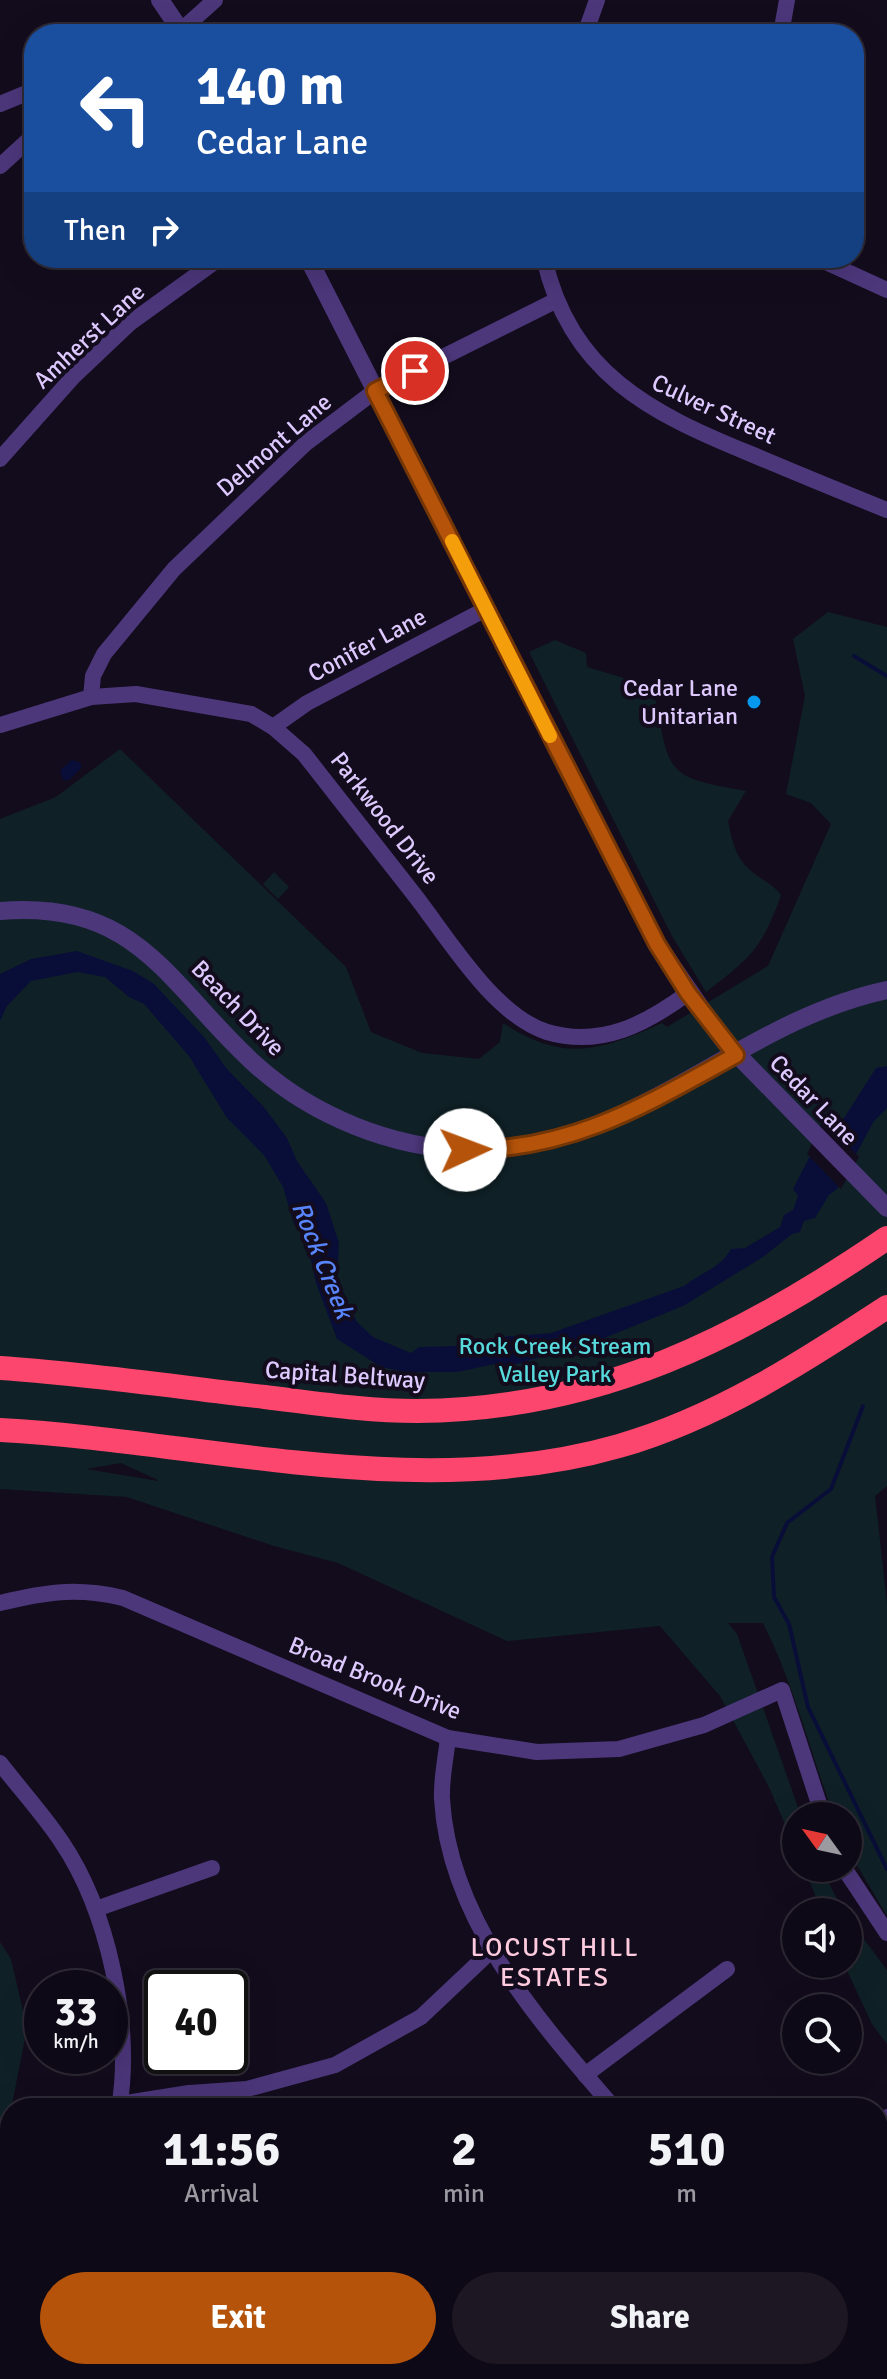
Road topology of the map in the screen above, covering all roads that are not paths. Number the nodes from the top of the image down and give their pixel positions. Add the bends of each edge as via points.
1 (160, 0) edge
2 (215, 0) edge
3 (597, 0) edge
4 (787, 0) edge
5 (175, 24) edge
6 (190, 24) edge
7 (589, 24) edge
8 (783, 24) edge
9 (24, 94) edge
10 (0, 104) edge
11 (24, 141) edge
12 (3, 155) edge
13 (206, 268) edge
14 (313, 268) edge
15 (547, 268) edge
16 (839, 268) edge
17 (887, 290) edge
18 (555, 301) junction
19 (375, 391) junction
20 (0, 459) edge
21 (887, 510) edge
22 (486, 609) junction
23 (91, 697) junction
24 (0, 725) edge
25 (273, 727) junction
26 (0, 911) edge
27 (887, 990) edge
28 (688, 993) junction
29 (736, 1055) junction
30 (887, 1208) edge
31 (881, 1242) edge
32 (887, 1307) edge
33 (0, 1368) edge
34 (0, 1430) edge
35 (0, 1603) edge
36 (448, 1738) junction
37 (0, 1763) edge
38 (818, 1802) edge
39 (212, 1868) dead end
40 (853, 1882) edge
41 (96, 1909) junction
42 (887, 1933) edge
43 (492, 1950) junction
44 (727, 1969) dead end
45 (585, 2075) junction
46 (121, 2098) edge
47 (162, 2098) edge
48 (605, 2098) edge

1 - 5 street
2 - 6 street
3 - 7 street
4 - 8 street
9 - 10 street
11 - 12 street
13 - 20 street, Amherst Lane via 130,323
14 - 19 street, Cedar Lane
15 - 18 street, Culver Street
16 - 17 street
18 - 19 street, Delmont Lane
18 - 21 street, Culver Street via 580,344 633,397 700,433
19 - 22 street, Cedar Lane
19 - 23 street, Delmont Lane via 306,443 174,569 104,654 93,676
22 - 25 street, Conifer Lane via 307,703
22 - 28 street, Cedar Lane via 657,944
23 - 24 street, Parkwood Drive
23 - 25 street, Parkwood Drive via 165,698 237,710
25 - 28 street, Parkwood Drive via 304,754 485,985 527,1023 570,1037 609,1036 656,1016
26 - 29 street, Beach Drive via 61,912 120,933 169,970 246,1055 278,1082 339,1119 411,1143 484,1150 563,1138 628,1114
27 - 29 street, Beach Drive via 800,1017
28 - 29 street, Cedar Lane
29 - 30 street, Cedar Lane
31 - 33 highway, Capital Beltway via 703,1347 603,1385 533,1401 415,1411
32 - 34 highway via 768,1382 692,1420 620,1446 554,1461 408,1470
35 - 36 street, Broad Brook Drive via 58,1590 123,1598
36 - 38 street, Broad Brook Drive via 537,1752 619,1749 704,1725 782,1690
36 - 43 street via 442,1797 449,1851
37 - 41 street via 62,1842
39 - 41 street
40 - 42 street
41 - 46 street via 120,2010
43 - 45 street
43 - 47 street via 421,2017 335,2065 247,2089
44 - 45 street
45 - 48 street

